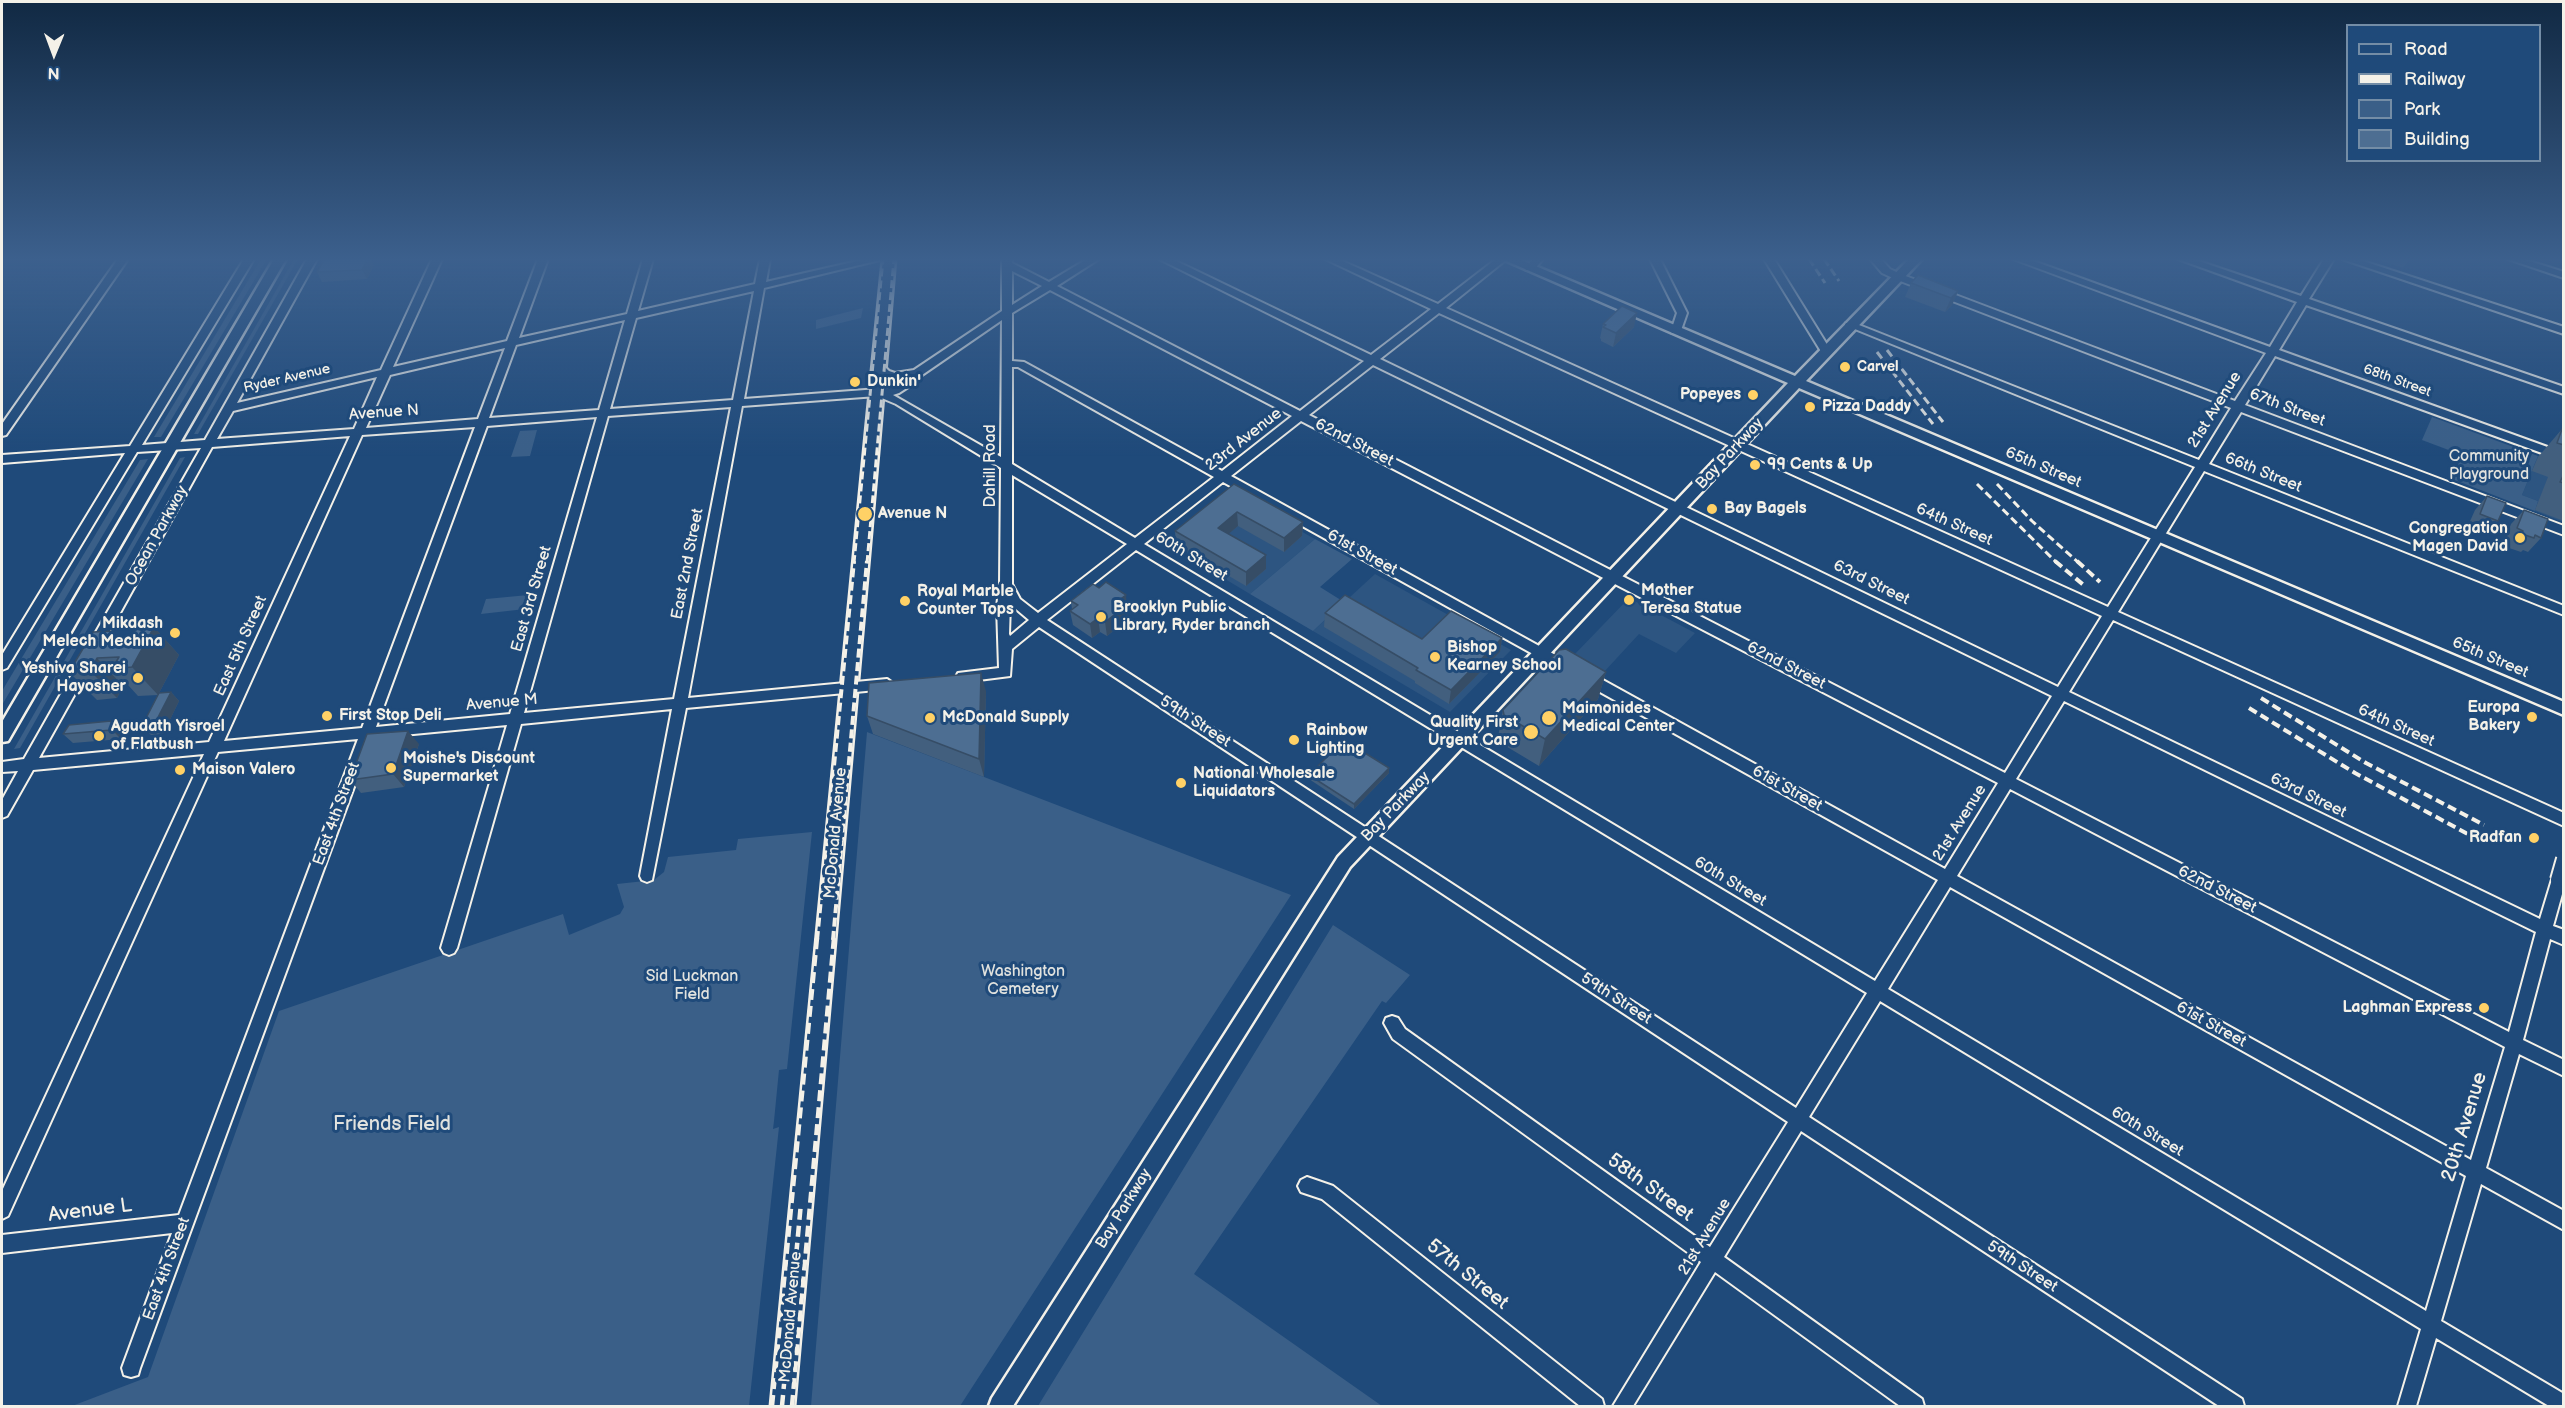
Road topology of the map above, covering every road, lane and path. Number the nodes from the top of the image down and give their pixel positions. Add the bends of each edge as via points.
1 (77, 325) edge
2 (209, 325) edge
3 (242, 325) edge
4 (275, 325) edge
5 (407, 325) edge
6 (518, 325) edge
7 (597, 325) edge
8 (630, 325) edge
9 (753, 325) edge
10 (884, 325) edge
11 (988, 325) edge
12 (1007, 325) edge
13 (1126, 325) edge
14 (1300, 325) edge
15 (1419, 325) edge
16 (1474, 325) edge
17 (1663, 325) edge
18 (1678, 325) edge
19 (1810, 325) edge
20 (1850, 325) joint
21 (2023, 325) edge
22 (2197, 325) edge
23 (2289, 325) edge
24 (2372, 325) edge
25 (2545, 325) edge
26 (1676, 331) junction
27 (2564, 331) edge
28 (511, 344) junction
29 (1826, 351) junction
30 (2272, 352) junction
31 (1373, 360) junction
32 (1008, 364) junction
33 (880, 368) junction
34 (385, 373) junction
35 (917, 373) junction
36 (1797, 383) junction
37 (2564, 391) edge
38 (878, 392) junction
39 (738, 402) junction
40 (2238, 407) junction
41 (229, 408) junction
42 (604, 412) junction
43 (1302, 416) junction
44 (482, 422) junction
45 (2, 432) edge
46 (358, 432) junction
47 (208, 443) junction
48 (1738, 445) junction
49 (171, 446) junction
50 (133, 449) junction
51 (2564, 457) edge
52 (2, 459) edge
53 (2202, 466) junction
54 (1007, 467) junction
55 (1224, 476) junction
56 (1679, 509) junction
57 (2564, 531) edge
58 (2158, 537) junction
59 (1136, 544) junction
60 (1613, 578) junction
61 (1006, 584) junction
62 (2564, 611) edge
63 (2111, 614) junction
64 (1039, 619) junction
65 (1006, 647) junction
66 (1542, 654) junction
67 (2, 665) edge
68 (950, 678) edge
69 (905, 682) edge
70 (849, 687) junction
71 (2062, 694) junction
72 (679, 705) junction
73 (2564, 709) edge
74 (516, 719) junction
75 (366, 733) junction
76 (2, 736) edge
77 (1460, 740) junction
78 (214, 748) junction
79 (28, 765) junction
80 (2, 768) edge
81 (2007, 781) junction
82 (2, 812) edge
83 (2564, 820) edge
84 (1368, 837) junction
85 (2564, 859) edge
86 (647, 876) dead end
87 (1947, 878) junction
88 (2544, 929) junction
89 (2564, 938) edge
90 (448, 948) dead end
91 (1877, 992) junction
92 (1392, 1023) dead end
93 (2514, 1044) junction
94 (2564, 1069) edge
95 (1798, 1119) junction
96 (2475, 1171) junction
97 (1307, 1186) dead end
98 (2, 1210) edge
99 (2564, 1221) edge
100 (184, 1223) junction
101 (2, 1244) edge
102 (1712, 1260) junction
103 (2431, 1325) junction
104 (130, 1368) dead end
105 (2564, 1405) edge
106 (782, 1407) edge
107 (1000, 1407) edge
108 (1595, 1407) edge
109 (1622, 1407) edge
110 (1915, 1407) edge
111 (2235, 1407) edge
112 (2407, 1407) edge

1 - 45 street
2 - 50 street
3 - 49 main road, Ocean Parkway
4 - 41 street, Ocean Parkway
5 - 34 street, East 5th Street
6 - 28 street, East 4th Street
7 - 28 street, Ryder Avenue
8 - 42 street, East 3rd Street
9 - 39 street, East 2nd Street
10 - 33 main road, McDonald Avenue
11 - 35 street, Avenue N
12 - 32 street, Dahill Road
13 - 43 street, 62nd Street
14 - 31 street, 63rd Street
15 - 31 street, 23rd Avenue
16 - 48 street, 64th Street
17 - 26 main road, 65th Street
18 - 26 street
19 - 29 street
20 - 29 main road, Bay Parkway
20 - 53 street, 66th Street
21 - 40 street, 67th Street
22 - 30 street, 68th Street
23 - 30 street, 21st Avenue
24 - 37 street
25 - 27 street
26 - 36 main road, 65th Street
28 - 34 street, Ryder Avenue
28 - 44 street, East 4th Street
29 - 36 main road, Bay Parkway
30 - 40 street, 21st Avenue
30 - 51 street, 68th Street
31 - 43 street, 23rd Avenue
31 - 56 street, 63rd Street
32 - 54 street, Dahill Road
32 - 55 street, 61st Street via 1020,364
33 - 35 street via 895,376
33 - 38 main road, McDonald Avenue
34 - 41 street, Ryder Avenue
34 - 46 street, East 5th Street
35 - 38 street, Avenue N via 895,391
36 - 48 main road, Bay Parkway
36 - 58 main road, 65th Street
38 - 39 street, Avenue N
38 - 54 street, 60th Street
38 - 70 main road, McDonald Avenue
39 - 42 street, Avenue N
39 - 72 street, East 2nd Street
40 - 53 street, 21st Avenue
40 - 57 street, 67th Street
41 - 47 street, Ocean Parkway
42 - 44 street, Avenue N
42 - 74 street, East 3rd Street
43 - 55 street, 23rd Avenue
43 - 60 street, 62nd Street
44 - 46 street, Avenue N
44 - 75 street, East 4th Street
46 - 47 street, Avenue N
46 - 78 street, East 5th Street
47 - 49 street, Avenue N
47 - 79 street, Ocean Parkway
48 - 56 main road, Bay Parkway
48 - 63 street, 64th Street
49 - 50 street, Avenue N
49 - 76 main road, Ocean Parkway
50 - 52 street, Avenue N
50 - 67 street
53 - 58 street, 21st Avenue
53 - 62 street, 66th Street
54 - 59 street, 60th Street
54 - 61 street, Dahill Road
55 - 59 street, 23rd Avenue
55 - 66 street, 61st Street
56 - 60 main road, Bay Parkway
56 - 71 street, 63rd Street
58 - 63 street, 21st Avenue
58 - 73 main road, 65th Street
59 - 64 street, 23rd Avenue
59 - 77 street, 60th Street
60 - 66 main road, Bay Parkway
60 - 81 street, 62nd Street
61 - 64 street, 59th Street via 1015,602
61 - 65 street, Dahill Road
63 - 71 street, 21st Avenue
63 - 83 street, 64th Street
64 - 65 street, 23rd Avenue
64 - 84 street, 59th Street
65 - 68 street, Dahill Road via 1005,672
66 - 77 main road, Bay Parkway
66 - 87 street, 61st Street
69 - 70 street, Avenue M
70 - 72 street, Avenue M
70 - 106 main road, McDonald Avenue
71 - 81 street, 21st Avenue
71 - 88 street, 63rd Street
72 - 74 street, Avenue M
72 - 86 street, East 2nd Street
74 - 75 street, Avenue M
74 - 90 street, East 3rd Street
75 - 78 street, Avenue M
75 - 100 street, East 4th Street
77 - 84 main road, Bay Parkway
77 - 91 street, 60th Street
78 - 79 street, Avenue M
78 - 98 street, East 5th Street
79 - 80 street, Avenue M
79 - 82 street, Ocean Parkway
81 - 87 street, 21st Avenue
81 - 93 street, 62nd Street
84 - 95 street, 59th Street
84 - 107 main road, Bay Parkway via 1339,869
85 - 88 street, 20th Avenue, bridge
87 - 91 street, 21st Avenue
87 - 96 street, 61st Street
88 - 89 street, 63rd Street
88 - 93 street, 20th Avenue
91 - 95 street, 21st Avenue
91 - 103 street, 60th Street
92 - 102 street, 58th Street via 1408,1041
93 - 94 street, 62nd Street
93 - 96 street, 20th Avenue
95 - 102 street, 21st Avenue
95 - 111 street, 59th Street
96 - 99 street, 61st Street
96 - 103 street, 20th Avenue
97 - 108 street, 57th Street via 1327,1192
100 - 101 street, Avenue L
100 - 104 street, East 4th Street
102 - 109 street, 21st Avenue
102 - 110 street, 58th Street
103 - 105 street, 60th Street
103 - 112 street, 20th Avenue

